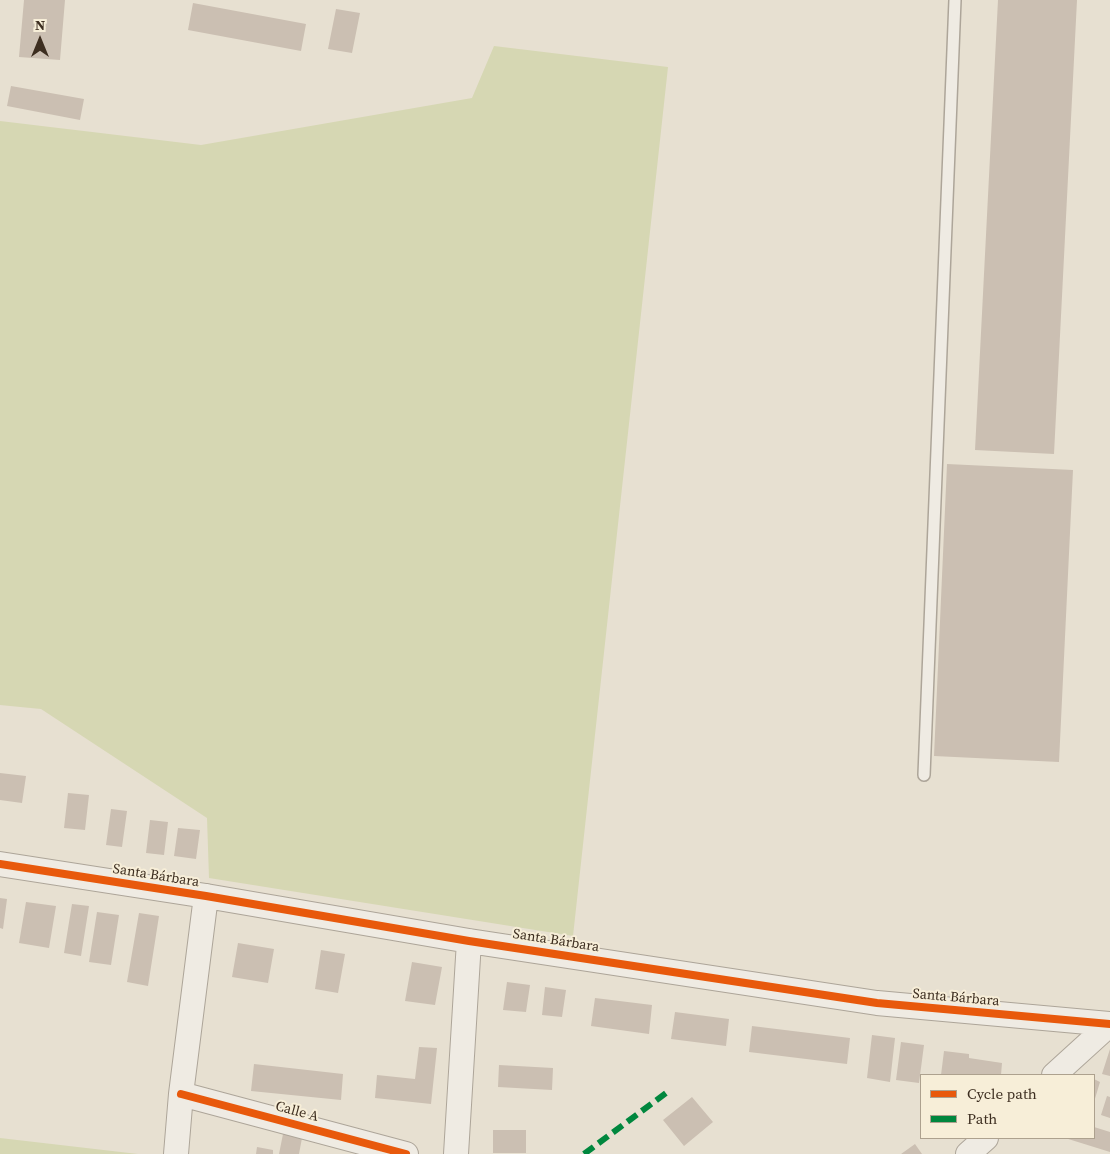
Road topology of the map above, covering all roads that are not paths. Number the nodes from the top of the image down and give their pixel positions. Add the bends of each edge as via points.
1 (955, 0) edge
2 (924, 775) dead end
3 (0, 864) edge
4 (206, 896) junction
5 (469, 940) junction
6 (1110, 1024) edge
7 (1055, 1074) edge
8 (182, 1094) junction
9 (985, 1139) edge
10 (176, 1154) edge
11 (406, 1154) edge
12 (456, 1154) edge
13 (968, 1154) edge

1 - 2 lane
3 - 4 street, Santa Bárbara
4 - 5 street, Santa Bárbara
4 - 8 street
5 - 6 street, Santa Bárbara via 877,1003
5 - 12 street
6 - 7 street
8 - 10 street
8 - 11 street, Calle A
9 - 13 street

